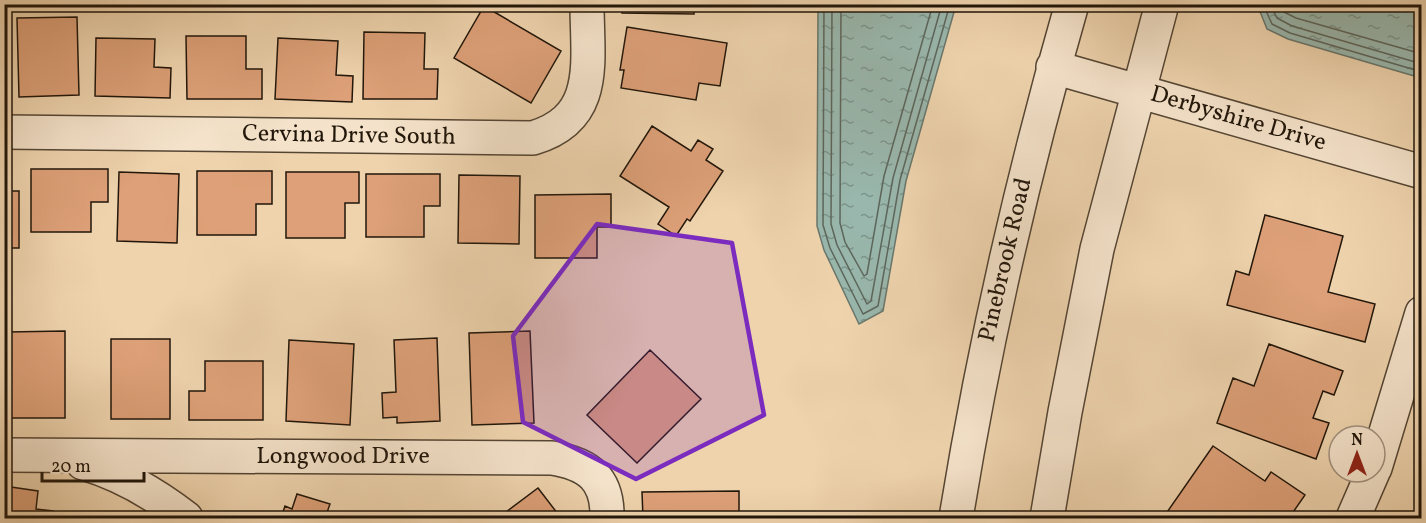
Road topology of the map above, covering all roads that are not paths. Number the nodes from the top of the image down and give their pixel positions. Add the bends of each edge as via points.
1 (587, 4) edge
2 (1071, 4) edge
3 (1162, 4) edge
4 (1053, 67) junction
5 (1139, 90) junction
6 (4, 132) edge
7 (1422, 172) edge
8 (1422, 313) edge
9 (1387, 427) edge
10 (4, 454) edge
11 (58, 455) junction
12 (1368, 484) edge
13 (186, 519) edge
14 (607, 519) edge
15 (956, 519) edge
16 (1047, 519) edge
17 (1353, 519) edge

1 - 6 street, Cervina Drive South via 587,80 582,101 573,116 553,132 532,138
2 - 4 street, Pinebrook Road
3 - 5 street
4 - 5 street, Derbyshire Drive
4 - 15 street, Pinebrook Road via 990,326
5 - 7 street, Derbyshire Drive
5 - 16 street via 1095,261
8 - 9 street
10 - 11 street, Longwood Drive
11 - 13 street via 130,481
11 - 14 street, Longwood Drive via 552,458 574,462 599,482 606,495
12 - 17 street

